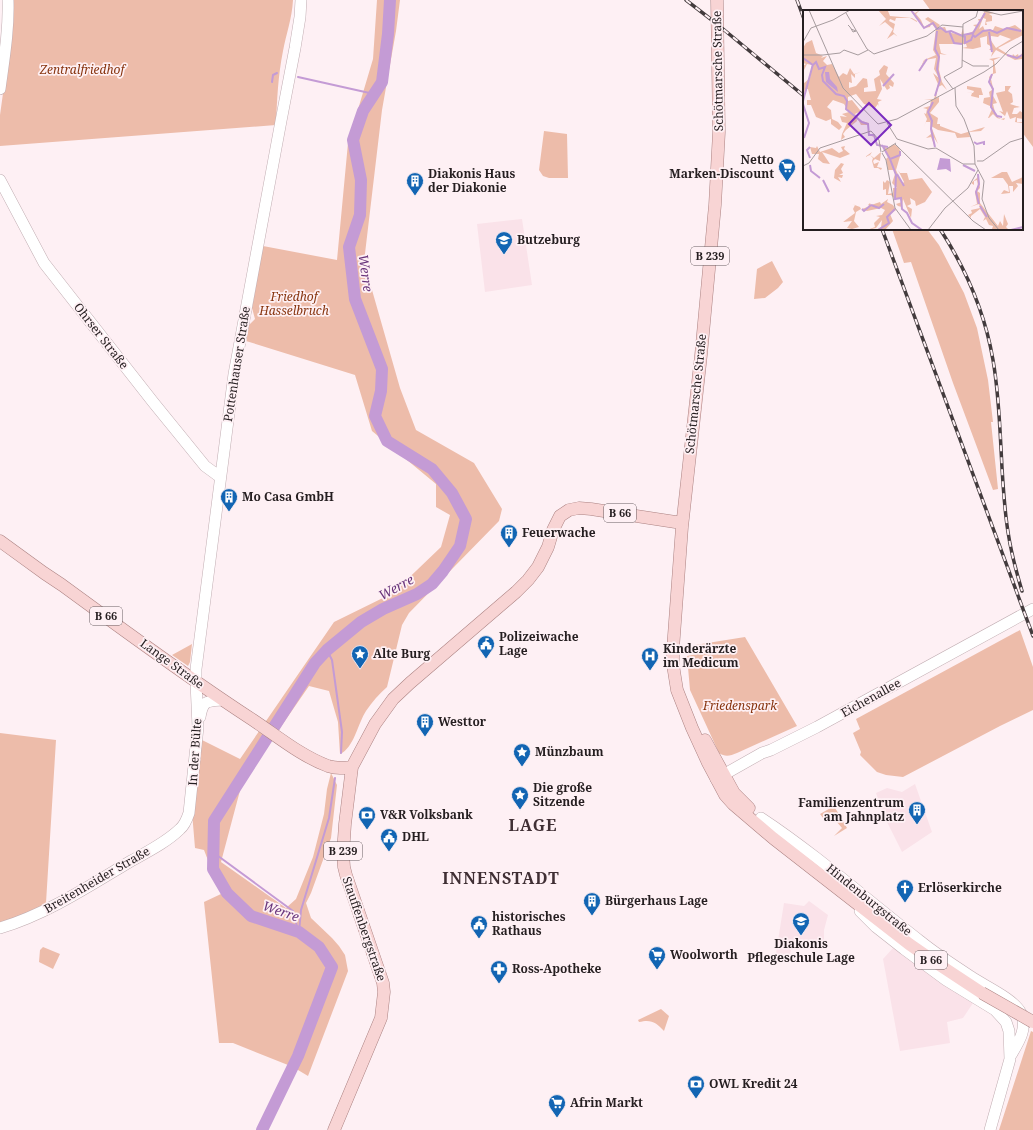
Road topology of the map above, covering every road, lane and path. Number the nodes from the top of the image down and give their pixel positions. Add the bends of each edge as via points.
1 (8, 0) edge
2 (302, 0) edge
3 (717, 0) edge
4 (0, 89) edge
5 (0, 180) edge
6 (220, 477) junction
7 (682, 523) junction
8 (0, 541) edge
9 (1029, 612) edge
10 (196, 682) junction
11 (222, 700) junction
12 (198, 727) junction
13 (352, 767) junction
14 (720, 777) junction
15 (761, 818) junction
16 (186, 821) joint
17 (847, 895) junction
18 (884, 923) junction
19 (0, 928) edge
20 (1033, 1022) edge
21 (1014, 1043) junction
22 (334, 1130) edge
23 (990, 1130) edge

1 - 4 street
2 - 6 street, Pottenhauser Straße via 234,374
3 - 7 main road, Schötmarsche Straße / B 239 via 719,132 715,205
5 - 6 street, Ohrser Straße via 44,264 205,466
6 - 10 street, Pottenhauser Straße
7 - 13 main road, B 66 via 579,508 569,510 560,516 548,547 531,576 393,699 375,724
7 - 14 main road, Schötmarsche Straße / B 66 via 673,665 677,690 695,734 706,760
8 - 10 main road, Lange Straße / B 66
9 - 14 street, Eichenallee
10 - 11 main road, Lange Straße / B 66
10 - 12 street, In der Bülte
11 - 12 street via 207,701 204,704
11 - 13 main road, Lange Straße / B 66 via 303,754 328,766
12 - 16 street, In der Bülte via 191,806
13 - 22 main road, Stauffenbergstraße / B 239 via 345,824 344,867 384,992 381,1018
14 - 15 main road, Hindenburgstraße / B 66
14 - 17 main road, Hindenburgstraße / B 66 via 725,795 741,812
15 - 18 main road, Hindenburgstraße / B 66
15 - 21 street, Hindenburgstraße via 811,853 921,942 972,978 1013,1002 1023,1018 1024,1025 1023,1034
16 - 19 street, Breitenheider Straße via 180,830 171,836 68,898 20,922
17 - 18 main road, Hindenburgstraße / B 66
17 - 21 street, Hindenburgstraße via 864,916 904,949 946,980 994,1010 1006,1022
18 - 20 main road, Hindenburgstraße / B 66, bridge via 935,962
21 - 23 street, Hindenburgstraße

